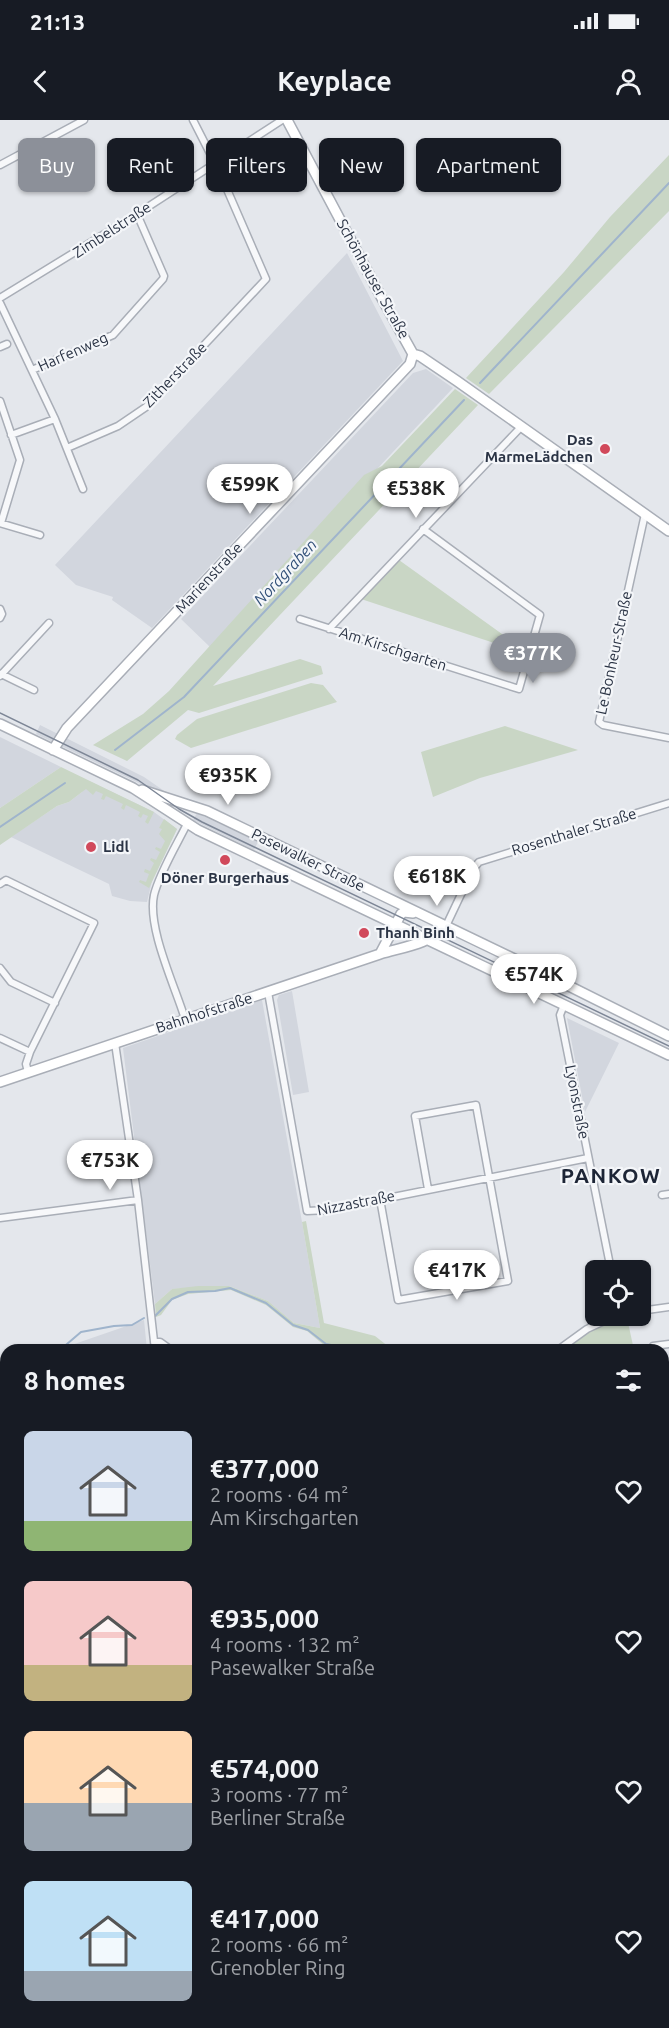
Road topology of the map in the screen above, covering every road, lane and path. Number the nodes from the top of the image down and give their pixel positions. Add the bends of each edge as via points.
1 (84, 120) edge
2 (193, 120) edge
3 (282, 120) edge
4 (288, 120) edge
5 (253, 138) edge
6 (206, 145) edge
7 (0, 165) edge
8 (206, 168) edge
9 (228, 192) edge
10 (137, 214) junction
11 (0, 298) edge
12 (0, 303) edge
13 (413, 354) junction
14 (32, 370) junction
15 (0, 401) edge
16 (55, 420) junction
17 (521, 427) junction
18 (11, 435) junction
19 (67, 448) junction
20 (83, 489) dead end
21 (645, 514) junction
22 (1, 523) edge
23 (423, 529) junction
24 (669, 531) edge
25 (40, 535) dead end
26 (0, 609) edge
27 (0, 618) edge
28 (300, 619) dead end
29 (49, 623) dead end
30 (329, 628) junction
31 (1, 675) edge
32 (34, 690) dead end
33 (0, 724) edge
34 (669, 738) edge
35 (53, 750) junction
36 (134, 788) junction
37 (669, 803) edge
38 (194, 805) junction
39 (187, 824) junction
40 (295, 854) junction
41 (286, 871) junction
42 (0, 884) edge
43 (418, 914) junction
44 (395, 924) junction
45 (446, 926) junction
46 (428, 940) junction
47 (380, 954) junction
48 (0, 968) edge
49 (268, 992) junction
50 (55, 1003) junction
51 (564, 1005) junction
52 (185, 1019) junction
53 (669, 1036) edge
54 (0, 1038) edge
55 (115, 1042) junction
56 (30, 1053) junction
57 (669, 1054) edge
58 (28, 1072) junction
59 (0, 1082) edge
60 (588, 1158) junction
61 (489, 1176) junction
62 (428, 1189) junction
63 (380, 1198) junction
64 (138, 1200) junction
65 (0, 1218) edge
66 (609, 1260) edge
67 (669, 1307) edge
68 (651, 1309) edge
69 (593, 1326) edge
70 (154, 1342) joint
71 (163, 1344) edge
72 (566, 1344) edge

1 - 7 street
2 - 6 street
3 - 5 street, Zimbelstraße
4 - 13 main road, Schönhauser Straße
8 - 10 street, Zimbelstraße
9 - 19 street, Zitherstraße via 266,279 146,407 118,426
10 - 11 street, Zimbelstraße
10 - 14 street, Harfenweg via 163,279 113,335
12 - 14 street
13 - 17 main road, Schönhauser Straße
13 - 35 main road, Marienstraße via 410,364 67,729
14 - 16 street
15 - 18 street
16 - 18 street
16 - 19 street
17 - 21 main road, Schönhauser Straße
17 - 23 street, Am Kirschgarten
18 - 22 street via 20,460
19 - 20 street
21 - 24 main road, Schönhauser Straße
21 - 34 street, Le Bonheur-Straße via 599,722
22 - 25 street
23 - 30 street, Am Kirschgarten
23 - 30 street, Am Kirschgarten via 540,615 519,689
26 - 27 street
28 - 30 street, Am Kirschgarten
29 - 31 street
31 - 32 street
33 - 35 main road, Pasewalker Straße
35 - 36 main road, Pasewalker Straße
36 - 38 main road, Pasewalker Straße
36 - 39 main road, Pasewalker Straße
37 - 45 street, Rosenthaler Straße via 485,859 473,869
38 - 39 main road
38 - 40 main road, Pasewalker Straße
39 - 41 main road, Pasewalker Straße
39 - 52 street via 156,888 153,904 156,930
40 - 41 main road
40 - 43 main road, Pasewalker Straße
41 - 44 main road, Pasewalker Straße
42 - 50 street via 6,880 94,923
43 - 44 main road via 404,912
43 - 45 main road, Pasewalker Straße
44 - 46 main road, Pasewalker Straße
44 - 47 main road
45 - 46 main road
45 - 53 main road, Pasewalker Straße
46 - 47 main road, Bahnhofstraße
46 - 51 main road, Pasewalker Straße
47 - 49 main road, Bahnhofstraße
48 - 50 street via 11,982
49 - 52 main road, Bahnhofstraße
49 - 63 street, Nizzastraße via 306,1209 316,1212
50 - 56 street
51 - 57 main road, Pasewalker Straße
51 - 60 street, Lyonstraße via 560,1015
52 - 55 main road, Bahnhofstraße
54 - 56 street
55 - 58 main road, Bahnhofstraße
55 - 64 street
56 - 58 street
58 - 59 main road, Bahnhofstraße
60 - 61 street, Nizzastraße
60 - 66 street, Lyonstraße
61 - 62 street, Nizzastraße
61 - 62 street via 476,1105 415,1116
61 - 63 street via 508,1281 398,1300
62 - 63 street, Nizzastraße
64 - 65 street
64 - 70 street
67 - 68 street
69 - 72 street
70 - 71 street

